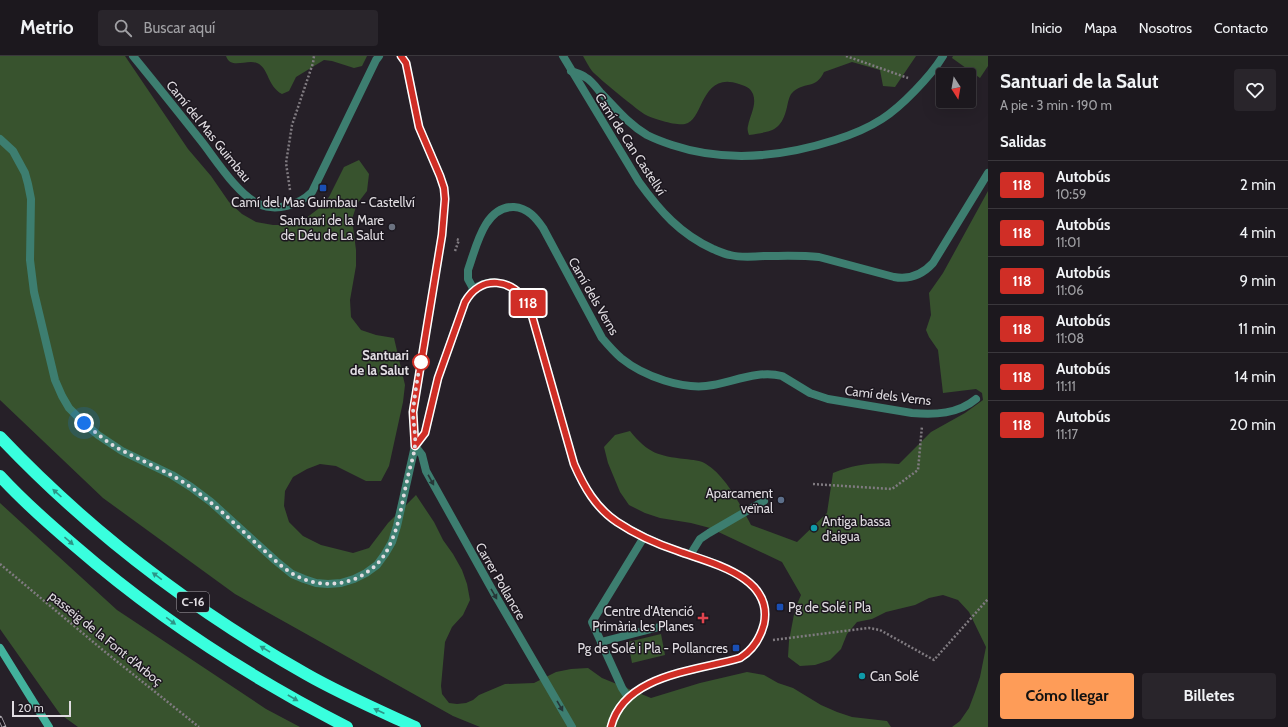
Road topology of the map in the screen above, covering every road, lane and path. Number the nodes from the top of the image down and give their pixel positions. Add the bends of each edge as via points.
1 (134, 56) edge
2 (314, 56) edge
3 (379, 56) edge
4 (402, 56) edge
5 (563, 56) edge
6 (846, 56) edge
7 (943, 56) edge
8 (571, 71) junction
9 (922, 83) junction
10 (0, 139) edge
11 (988, 174) edge
12 (292, 204) junction
13 (474, 290) junction
14 (976, 399) dead end
15 (924, 414) junction
16 (0, 437) edge
17 (415, 446) junction
18 (0, 476) edge
19 (813, 484) dead end
20 (764, 501) dead end
21 (644, 537) junction
22 (690, 555) junction
23 (0, 564) edge
24 (988, 599) edge
25 (659, 627) dead end
26 (601, 642) junction
27 (756, 642) junction
28 (0, 648) edge
29 (628, 697) junction
30 (49, 727) edge
31 (199, 727) edge
32 (347, 727) edge
33 (414, 727) edge
34 (572, 727) edge
35 (611, 727) edge

1 - 12 street, Camí del Mas Guimbau via 232,181 246,195 259,205 267,207
2 - 12 path via 292,125 286,163
3 - 12 street, Camí del Mas Guimbau via 312,192 306,198
4 - 17 street via 406,63 419,127 440,176 445,199 442,235 413,412
5 - 8 street, Camí de Can Castellví
6 - 9 path
7 - 9 street
8 - 9 street via 586,77 628,121 647,135 684,149 723,156 798,151 847,136 883,119
8 - 11 street, Camí de Can Castellví via 639,182 665,216 691,237 730,255 819,257 894,277 915,276 933,263
10 - 17 street via 13,152 28,184 30,260 34,292 55,380 69,408 98,435 122,451 191,487 292,574 328,584 341,583 366,573 386,554 397,526
13 - 15 street, Camí dels Verns via 468,279 468,270 486,223 496,212 518,208 531,214 543,228 602,338 612,350 634,367 666,380 703,387 763,374 776,374 828,399
13 - 17 street via 465,302 438,378 425,433
13 - 21 street via 486,284 505,284 517,290 526,299 581,481 602,510 616,522
14 - 15 street, Camí dels Verns via 960,409
15 - 19 path via 918,470 892,489
33 -> 16 highway, C-16 via 306,674 241,635 182,594 97,529
17 -> 34 street, Carrer Pollancre via 422,455 426,471 494,594
18 -> 32 highway, C-16 via 102,570 172,622 254,676
20 - 22 street via 704,536
21 - 22 street
21 - 26 street via 592,622
22 - 27 street via 736,573 752,584 760,596 764,614 763,628
23 - 31 path, passeig de la Font d'Arboç
24 - 27 path via 934,660 880,630 869,628
25 - 26 street
26 - 29 street
27 - 29 street via 740,658 664,677
28 - 30 main road
29 - 35 street via 617,712

